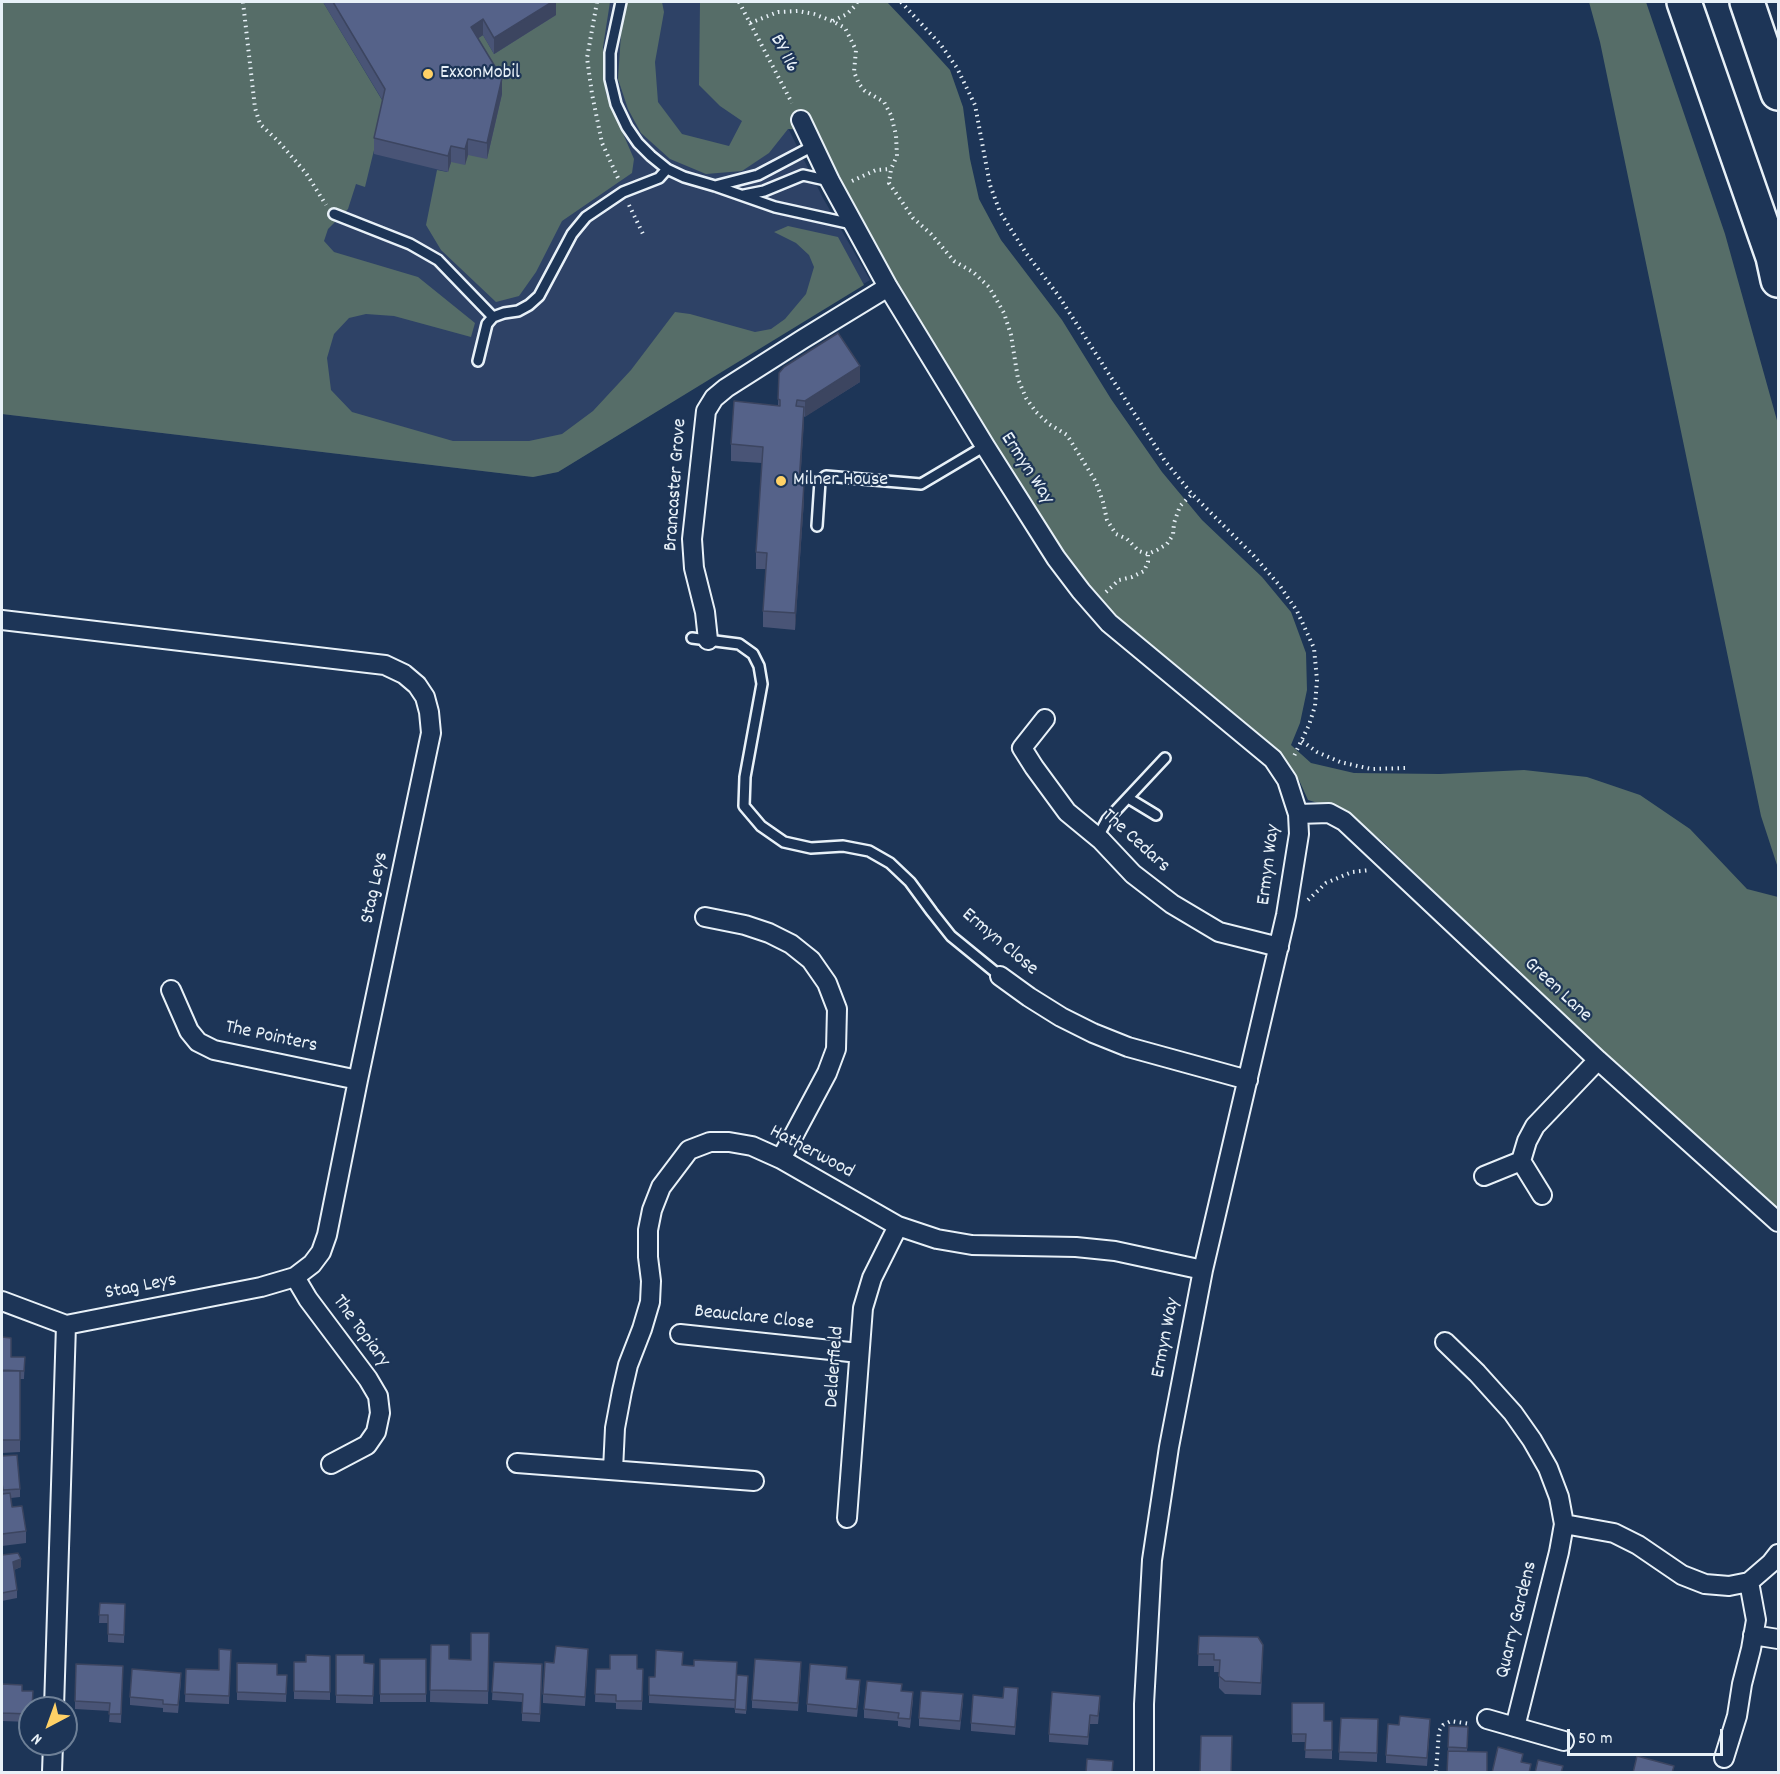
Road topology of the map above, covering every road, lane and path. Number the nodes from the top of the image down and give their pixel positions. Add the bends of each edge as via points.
1 (243, 2) edge
2 (621, 2) edge
3 (739, 2) edge
4 (857, 2) edge
5 (901, 2) edge
6 (1684, 2) edge
7 (1747, 2) edge
8 (832, 21) junction
9 (750, 23) junction
10 (1779, 93) edge
11 (801, 120) joint
12 (813, 146) junction
13 (667, 169) junction
14 (891, 169) junction
15 (833, 185) junction
16 (715, 186) junction
17 (743, 196) junction
18 (334, 214) joint
19 (855, 224) junction
20 (1779, 280) edge
21 (888, 287) junction
22 (493, 318) junction
23 (478, 361) dead end
24 (985, 447) junction
25 (1192, 494) junction
26 (817, 526) dead end
27 (1148, 554) junction
28 (1094, 606) junction
29 (2, 620) edge
30 (700, 639) joint
31 (1045, 719) dead end
32 (1302, 741) junction
33 (1165, 758) dead end
34 (1408, 768) dead end
35 (1281, 769) junction
36 (1128, 798) junction
37 (1298, 814) junction
38 (1156, 815) dead end
39 (1101, 840) junction
40 (1405, 878) junction
41 (1286, 915) junction
42 (705, 916) dead end
43 (1279, 947) junction
44 (1000, 976) joint
45 (171, 990) dead end
46 (1598, 1060) junction
47 (358, 1080) junction
48 (1248, 1080) junction
49 (781, 1159) junction
50 (1521, 1161) junction
51 (1484, 1176) dead end
52 (1542, 1195) dead end
53 (1779, 1222) edge
54 (898, 1226) junction
55 (1203, 1270) junction
56 (295, 1277) junction
57 (2, 1301) edge
58 (66, 1325) junction
59 (680, 1334) dead end
60 (1445, 1342) dead end
61 (859, 1353) junction
62 (517, 1463) dead end
63 (331, 1464) dead end
64 (613, 1470) junction
65 (754, 1481) dead end
66 (847, 1518) dead end
67 (1564, 1524) junction
68 (1779, 1554) edge
69 (1749, 1582) junction
70 (1754, 1635) junction
71 (1779, 1639) edge
72 (54, 1696) edge
73 (1487, 1719) joint
74 (1515, 1727) junction
75 (1564, 1741) dead end
76 (53, 1756) edge
77 (1724, 1758) dead end
78 (52, 1773) edge
79 (1144, 1773) edge
80 (1436, 1773) edge

1 - 18 path via 260,124 306,173
2 - 13 lane via 610,53 610,79 616,104 638,143
3 - 9 path, BY 116
4 - 8 path via 847,14
5 - 25 path via 941,45 975,105 990,185 1000,212 1148,436
6 - 20 highway
7 - 10 highway
8 - 9 path via 798,11 778,12
8 - 14 path via 845,28 852,39 856,50 854,72 859,84 884,102 891,115 897,156
9 - 11 path, BY 116
11 - 12 street, Ermyn Way
12 - 15 street, Ermyn Way
12 - 16 lane via 758,175
13 - 16 lane
13 - 22 lane via 660,178 623,192 586,217 572,234 539,296 518,311
14 - 15 path via 876,170
14 - 27 path via 889,183 913,218 954,261 989,287 1004,313 1026,398 1049,424 1067,435 1077,450 1096,482 1107,520 1116,534
15 - 17 lane via 803,175
15 - 19 street, Ermyn Way
16 - 17 lane
17 - 19 lane
18 - 22 lane via 410,244 438,260
19 - 21 street, Ermyn Way
21 - 24 street, Ermyn Way
21 - 30 street, Brancaster Grove via 726,388 706,411 693,539 694,568 705,612
22 - 23 lane via 487,324
24 - 26 lane via 921,484 826,476 820,481
24 - 28 street, Ermyn Way via 1056,558
25 - 27 path via 1180,506 1167,544
25 - 32 path via 1280,586 1314,648 1315,706
27 - 28 path via 1143,571 1119,580
28 - 35 street, Ermyn Way
29 - 47 street, Stag Leys via 385,665 417,685 425,697 431,732
30 - 44 lane, Ermyn Close via 739,644 753,654 759,666 762,684 745,777 744,806 761,826 784,842 811,848 843,846 869,851 890,863 951,936
31 - 39 street, The Cedars via 1022,748 1067,812
32 - 34 path via 1340,762 1371,769
32 - 35 path
33 - 36 lane
35 - 37 street, Ermyn Way
36 - 38 lane
36 - 39 lane via 1107,820
37 - 40 street, Green Lane via 1329,813 1344,821
37 - 41 street, Ermyn Way via 1299,834
39 - 43 street, The Cedars via 1133,874 1203,923 1220,932
40 - 41 path via 1375,869 1352,872 1326,884
40 - 46 street, Green Lane
41 - 43 street, Ermyn Way
42 - 49 street via 745,925 791,944 811,960 827,982 837,1009 836,1049
43 - 48 street, Ermyn Way
44 - 48 street, Ermyn Close via 1061,1017 1093,1033 1128,1047
45 - 47 street, The Pointers via 189,1031 198,1042 214,1050
46 - 50 street via 1535,1126
46 - 53 street, Green Lane
47 - 56 street, Stag Leys via 327,1235 312,1264
48 - 55 street, Ermyn Way
49 - 54 street, Hatherwood
49 - 64 street, Hatherwood via 752,1146 710,1142 689,1150 661,1187 648,1230 650,1302 621,1391
50 - 51 street
50 - 52 street
54 - 55 street, Hatherwood via 972,1245 1115,1251
54 - 61 street, Delderfield via 872,1278 863,1308
55 - 79 street, Ermyn Way via 1152,1560
56 - 58 street, Stag Leys
56 - 63 street, The Topiary via 378,1396 376,1432 367,1445
57 - 58 street
58 - 72 street
59 - 61 street, Beauclare Close
60 - 67 street, Quarry Gardens via 1513,1413 1532,1440 1548,1468
61 - 66 street, Delderfield
62 - 64 street
64 - 65 street
67 - 69 street via 1614,1533 1682,1575 1705,1584 1729,1586
67 - 74 street, Quarry Gardens
68 - 69 street
69 - 70 street via 1756,1620
70 - 71 street
70 - 77 street
73 - 74 street
73 - 80 path via 1468,1725 1451,1721 1443,1725 1439,1731
74 - 75 street
76 - 78 street

